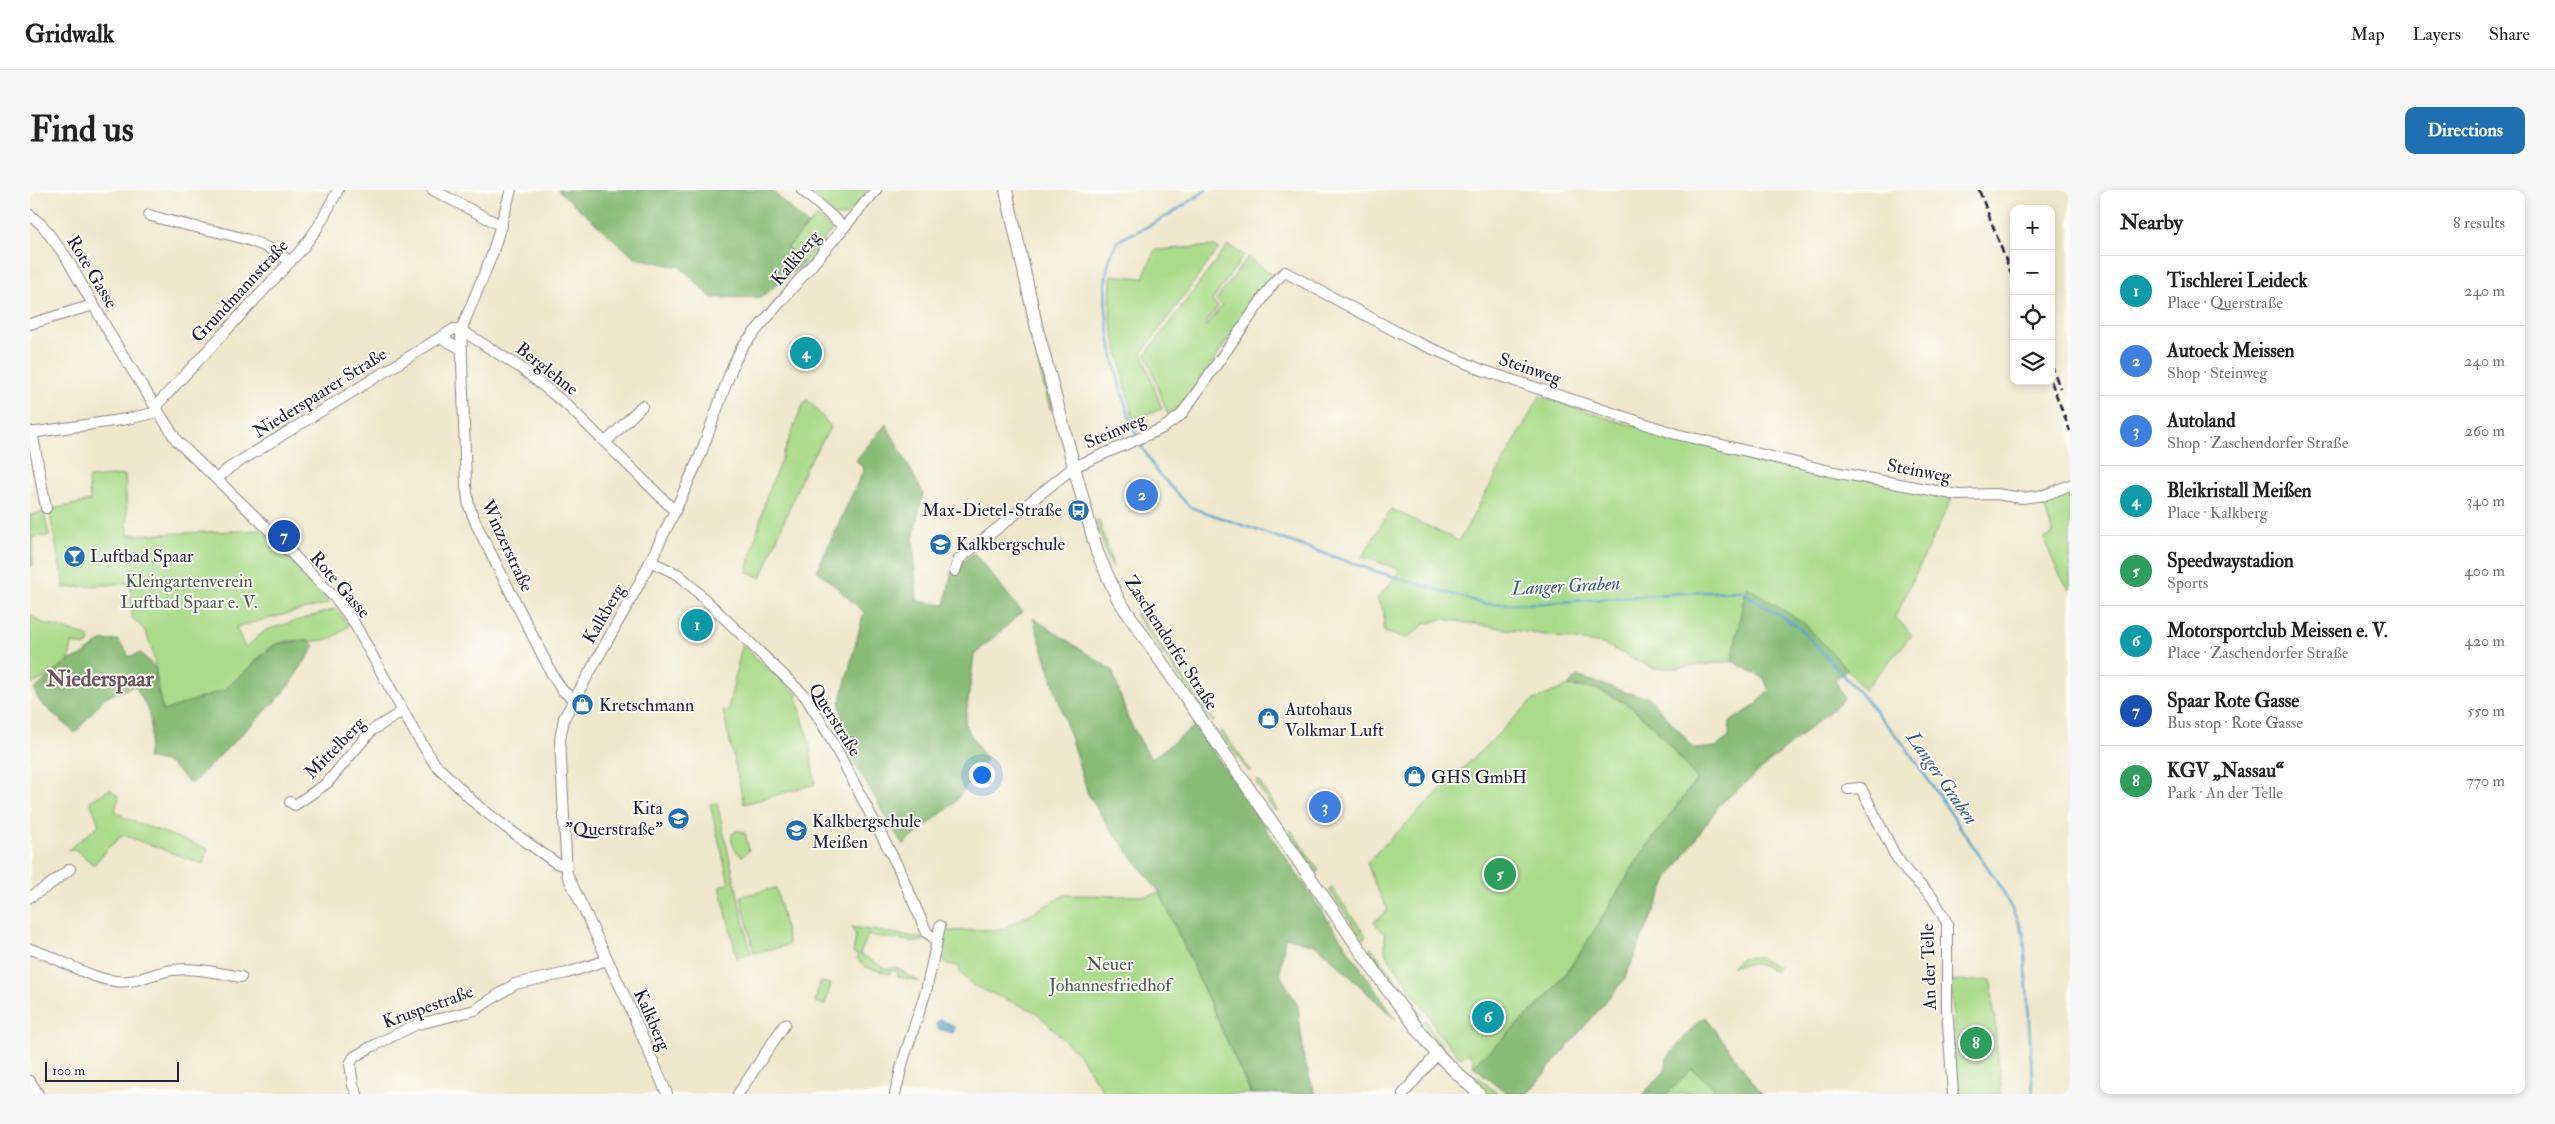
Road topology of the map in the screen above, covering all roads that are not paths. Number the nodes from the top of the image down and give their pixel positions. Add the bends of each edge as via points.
1 (338, 190) edge
2 (433, 190) edge
3 (511, 190) edge
4 (802, 190) edge
5 (876, 190) edge
6 (1006, 190) edge
7 (30, 215) edge
8 (150, 215) dead end
9 (502, 226) junction
10 (844, 227) junction
11 (290, 261) junction
12 (93, 305) junction
13 (30, 324) edge
14 (462, 330) junction
15 (441, 338) junction
16 (462, 349) junction
17 (642, 406) dead end
18 (157, 409) junction
19 (31, 432) edge
20 (606, 442) junction
21 (1074, 467) junction
22 (217, 479) junction
23 (2070, 485) edge
24 (46, 508) dead end
25 (675, 511) junction
26 (650, 561) junction
27 (955, 571) dead end
28 (573, 698) junction
29 (403, 711) junction
30 (1848, 788) dead end
31 (290, 802) dead end
32 (566, 865) junction
33 (70, 869) dead end
34 (30, 897) edge
35 (940, 926) dead end
36 (937, 940) junction
37 (30, 948) edge
38 (607, 960) junction
39 (242, 977) dead end
40 (785, 1024) dead end
41 (1438, 1054) junction
42 (30, 1082) edge
43 (38, 1094) edge
44 (357, 1094) edge
45 (667, 1094) edge
46 (738, 1094) edge
47 (895, 1094) edge
48 (1403, 1094) edge
49 (1479, 1094) edge
50 (1953, 1094) edge

1 - 11 street, Grundmannstraße via 318,227
2 - 9 street
3 - 9 street
4 - 10 street
5 - 10 street, Kalkberg
6 - 21 street, Zaschendorfer Straße via 1033,313
7 - 12 street, Rote Gasse via 58,245
8 - 11 street via 233,236 275,251
9 - 14 street
10 - 25 street, Kalkberg via 742,347
11 - 18 street, Grundmannstraße
12 - 13 street
12 - 18 street, Rote Gasse
14 - 15 street, Niederspaarer Straße via 454,330
14 - 16 street, Winzerstraße
14 - 20 street, Berglehne via 528,373
15 - 16 street
15 - 22 street, Niederspaarer Straße via 229,468
16 - 28 street, Winzerstraße via 465,479 469,506 553,676 562,690
17 - 20 street
18 - 19 street via 127,419
18 - 22 street, Rote Gasse via 177,441
19 - 24 street
20 - 25 street, Berglehne
21 - 23 street, Steinweg via 1173,422 1188,407 1263,296 1285,272 1412,340 1482,370 1676,434 1834,472 1958,495 1996,494 2022,498 2045,495
21 - 27 street via 959,559
21 - 41 street, Zaschendorfer Straße via 1097,552 1133,624 1382,982
22 - 29 street, Rote Gasse via 337,600 353,621
25 - 26 street, Kalkberg
26 - 28 street, Kalkberg
26 - 36 street, Querstraße via 689,584 805,696 898,867 928,933
28 - 32 street, Kalkberg via 564,718 560,740
29 - 31 street, Mittelberg via 371,731 327,783 295,805
29 - 32 street, Rote Gasse via 424,748 446,776 507,828 556,863
30 - 50 street, An der Telle via 1861,788 1895,855 1933,898 1947,923 1947,1008
32 - 38 street, Kalkberg via 570,883
33 - 34 street
35 - 36 street
36 - 47 street via 926,991
37 - 39 street via 117,982 172,970
38 - 44 street, Kruspestraße via 508,987 482,1007 415,1025 371,1046 354,1057 350,1068
38 - 45 street, Kalkberg
40 - 46 street
41 - 48 street
41 - 49 street, Zaschendorfer Straße
42 - 43 street

